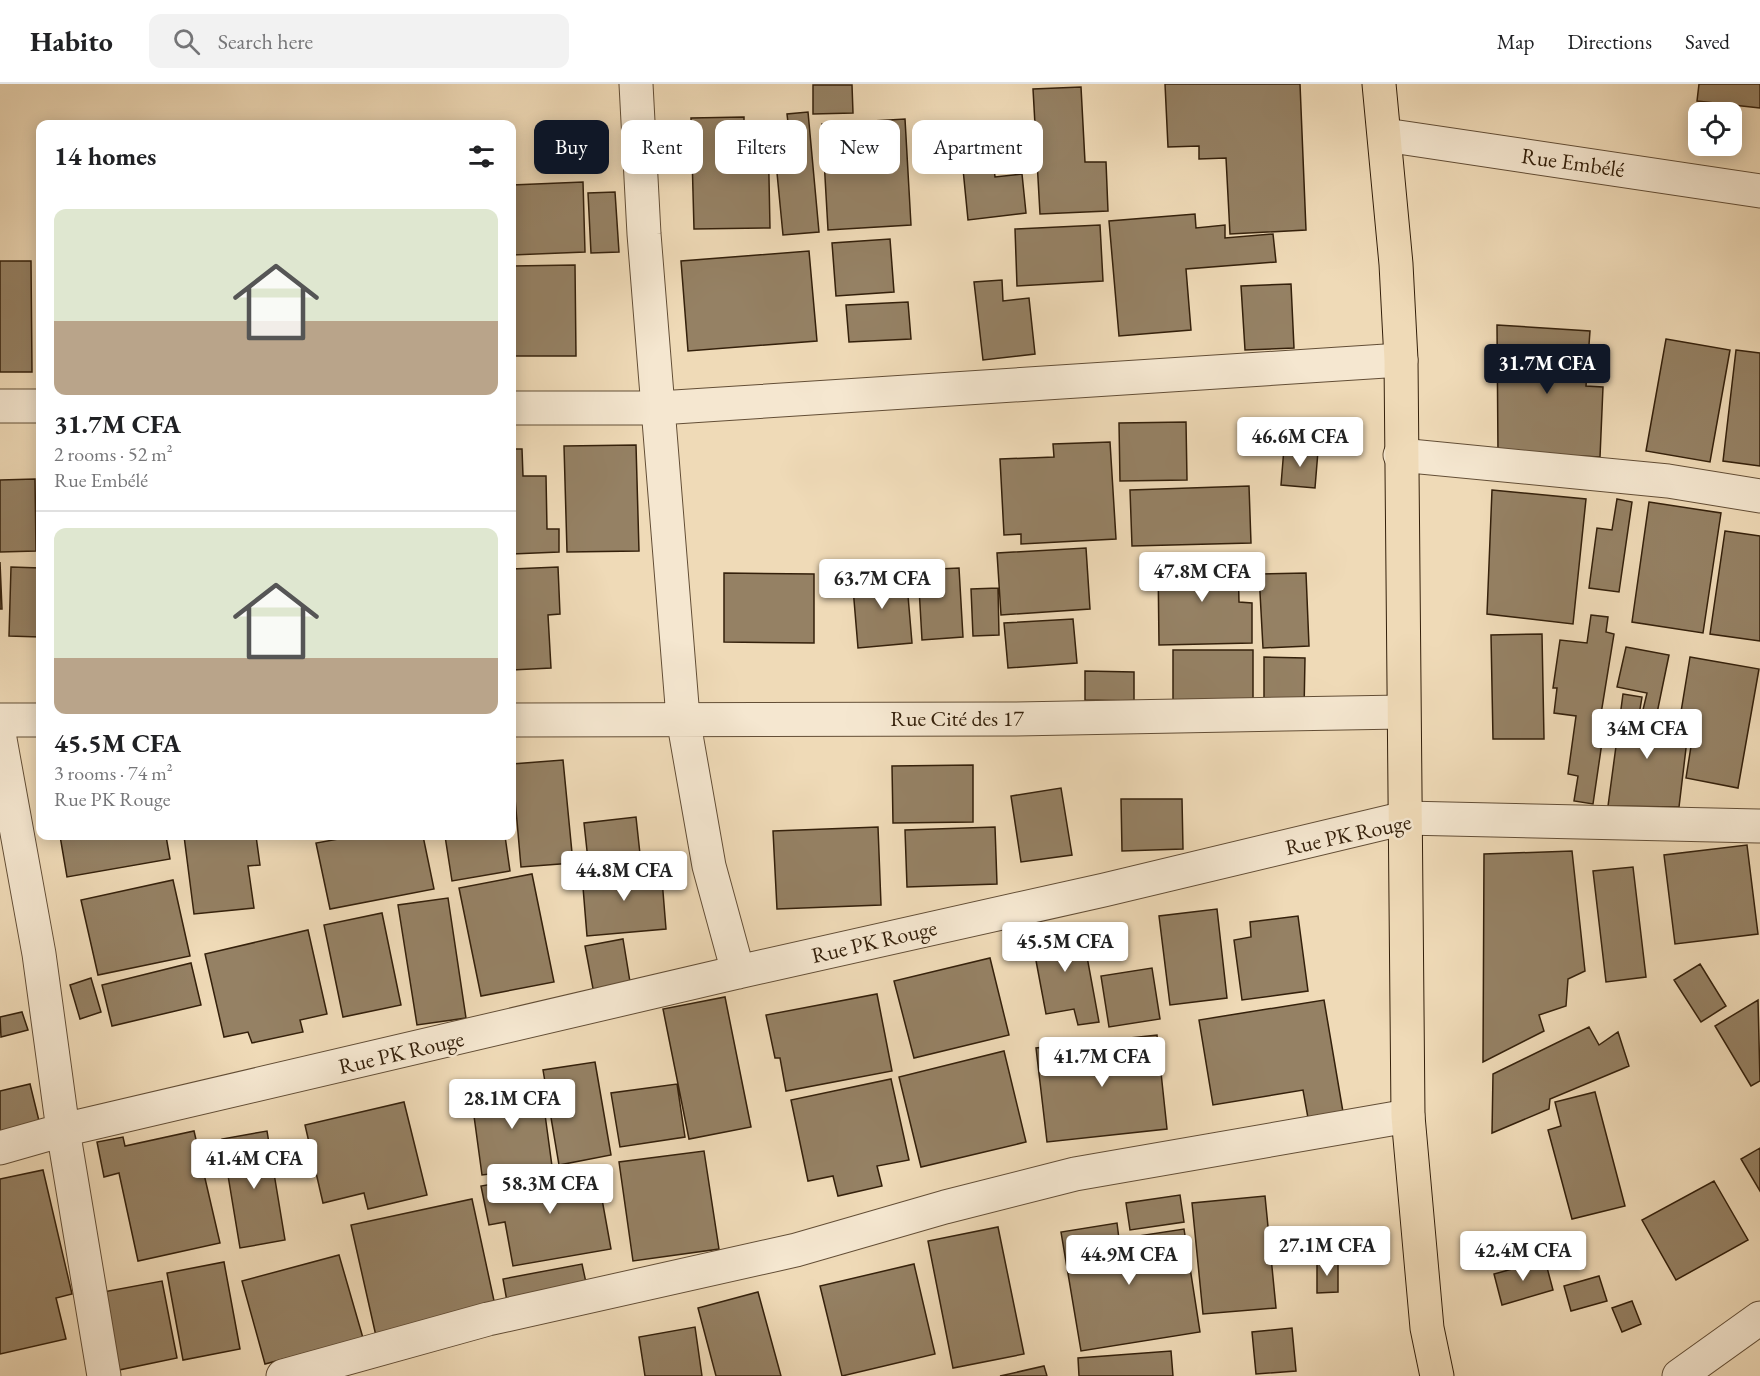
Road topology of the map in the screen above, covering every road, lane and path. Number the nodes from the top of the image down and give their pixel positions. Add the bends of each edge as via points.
1 (636, 84) edge
2 (1379, 84) edge
3 (1385, 135) junction
4 (1760, 191) edge
5 (1401, 360) junction
6 (0, 406) edge
7 (36, 406) edge
8 (516, 408) edge
9 (659, 408) junction
10 (1400, 455) junction
11 (1760, 496) edge
12 (1402, 712) junction
13 (683, 718) junction
14 (0, 720) edge
15 (36, 720) edge
16 (516, 720) edge
17 (0, 739) edge
18 (1406, 818) junction
19 (1758, 826) dead end
20 (10, 855) edge
21 (738, 972) junction
22 (1408, 1116) junction
23 (63, 1130) junction
24 (0, 1148) edge
25 (1760, 1318) edge
26 (104, 1376) edge
27 (283, 1376) edge
28 (1437, 1376) edge
29 (1678, 1376) edge

1 - 9 street
2 - 3 highway
3 - 4 street, Rue Embélé
3 - 5 highway
5 - 9 street
5 - 10 highway
6 - 7 street
8 - 9 street
9 - 13 street
10 - 11 street via 1668,481
10 - 12 highway
12 - 13 street, Rue Cité des 17
12 - 18 highway
13 - 16 street, Rue Cité des 17
13 - 21 street via 709,866
14 - 15 street
17 - 20 street
18 - 19 street, Rue PK Rouge
18 - 21 street, Rue PK Rouge
18 - 22 highway
20 - 23 street via 39,954
21 - 23 street, Rue PK Rouge
22 - 27 street via 1075,1174 796,1250 488,1319
22 - 28 highway via 1427,1328
23 - 24 street, Rue PK Rouge
23 - 26 street
25 - 29 street

